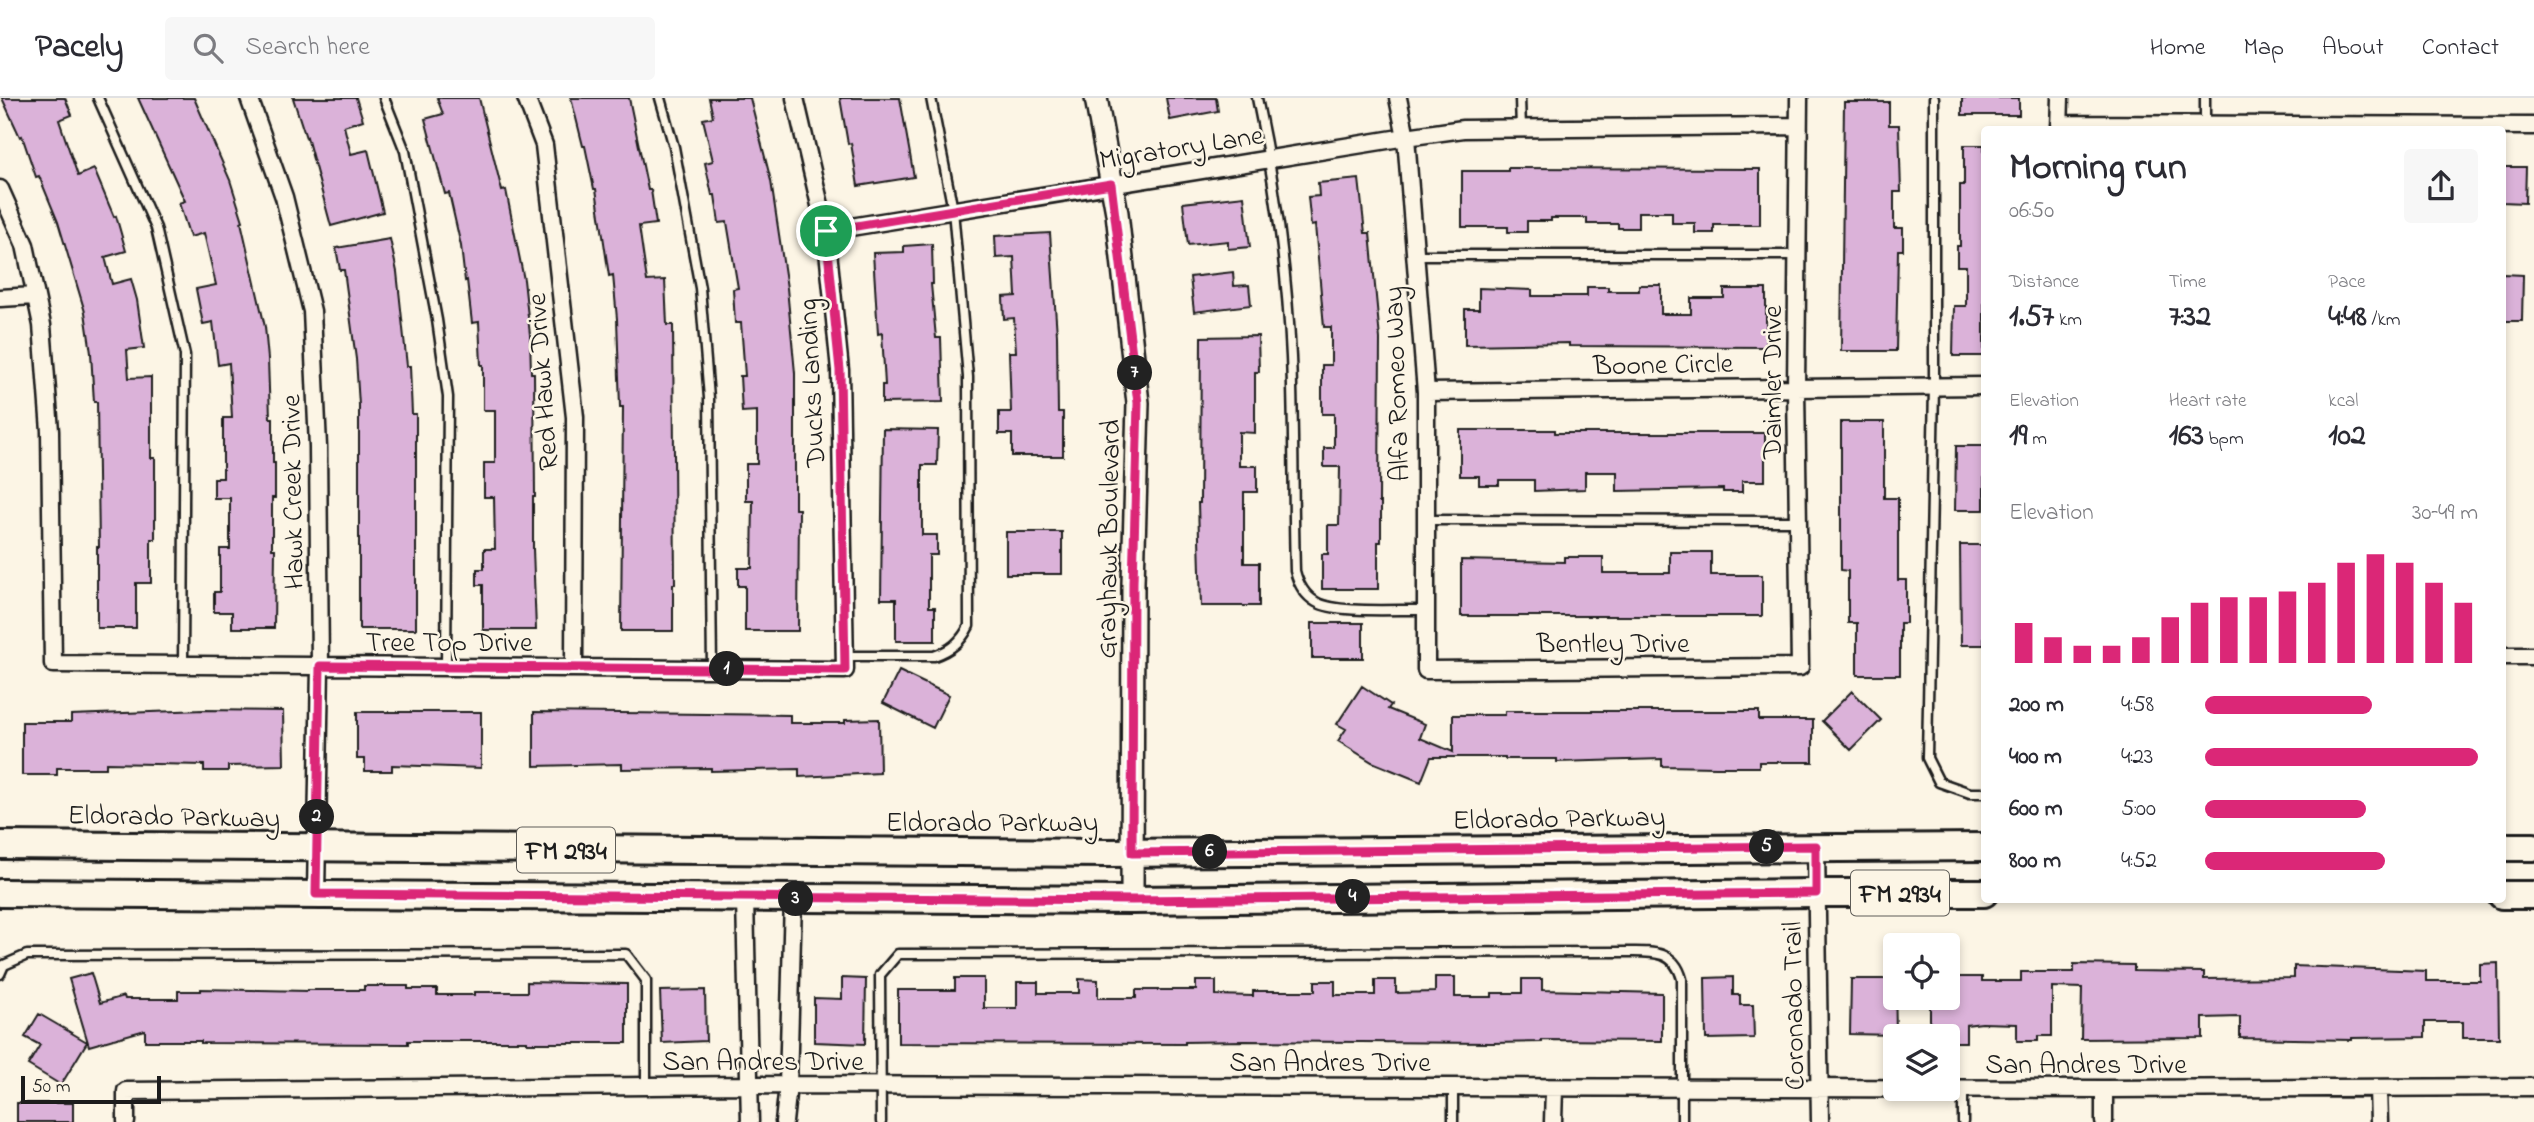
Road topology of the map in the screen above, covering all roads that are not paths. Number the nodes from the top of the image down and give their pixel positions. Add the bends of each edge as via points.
1 (98, 98) edge
2 (248, 98) edge
3 (384, 98) edge
4 (526, 98) edge
5 (660, 98) edge
6 (795, 98) edge
7 (931, 98) edge
8 (1096, 98) edge
9 (1257, 98) edge
10 (1398, 98) edge
11 (1520, 98) edge
12 (1799, 98) edge
13 (1934, 98) edge
14 (2060, 98) edge
15 (2205, 98) edge
16 (2205, 124) junction
17 (1798, 126) junction
18 (2059, 126) edge
19 (2108, 126) edge
20 (2534, 126) edge
21 (1521, 129) junction
22 (1406, 136) junction
23 (1270, 159) junction
24 (1111, 184) junction
25 (0, 189) edge
26 (953, 210) junction
27 (826, 231) junction
28 (1415, 255) junction
29 (1798, 255) junction
30 (35, 296) junction
31 (0, 298) edge
32 (1934, 386) junction
33 (1981, 386) edge
34 (1796, 388) junction
35 (1426, 392) junction
36 (1426, 520) junction
37 (1798, 521) junction
38 (1426, 610) junction
39 (2506, 656) edge
40 (2534, 656) edge
41 (845, 663) junction
42 (183, 665) junction
43 (320, 666) junction
44 (446, 667) junction
45 (1800, 667) joint
46 (574, 668) junction
47 (712, 669) junction
48 (1426, 670) joint
49 (1981, 793) edge
50 (0, 845) edge
51 (1816, 846) junction
52 (1981, 847) edge
53 (2506, 847) edge
54 (2534, 847) edge
55 (316, 848) junction
56 (1132, 853) junction
57 (0, 893) edge
58 (1816, 893) junction
59 (1981, 893) edge
60 (316, 894) junction
61 (2506, 895) edge
62 (2534, 895) edge
63 (745, 899) junction
64 (793, 899) junction
65 (1132, 900) junction
66 (0, 974) edge
67 (748, 1085) junction
68 (788, 1085) junction
69 (646, 1086) junction
70 (881, 1086) junction
71 (1453, 1087) junction
72 (2534, 1087) edge
73 (1554, 1088) junction
74 (1682, 1088) junction
75 (1819, 1088) junction
76 (2378, 1088) junction
77 (1963, 1089) junction
78 (2104, 1089) junction
79 (126, 1122) edge
80 (750, 1122) edge
81 (784, 1122) edge
82 (881, 1122) edge
83 (1453, 1122) edge
84 (1553, 1122) edge
85 (1682, 1122) edge
86 (1820, 1122) edge
87 (1963, 1122) edge
88 (2105, 1122) edge
89 (2379, 1122) edge

1 - 42 lane via 156,228 185,355
2 - 43 street, Hawk Creek Drive via 284,197 312,311
3 - 44 lane via 405,151 448,397
4 - 46 street, Red Hawk Drive via 544,145 575,417
5 - 47 lane via 674,147 700,288 709,398
6 - 27 street, Ducks Landing
7 - 26 lane
8 - 24 street, Grayhawk Boulevard
9 - 23 lane
10 - 22 street, Alfa Romeo Way
11 - 21 lane
12 - 17 street, Daimler Drive
13 - 32 lane
14 - 18 street
15 - 16 lane
16 - 19 street
16 - 20 street
17 - 21 street, Migratory Lane
17 - 29 street, Daimler Drive
21 - 22 street, Migratory Lane
22 - 23 street, Migratory Lane
22 - 28 street, Alfa Romeo Way
23 - 24 street, Migratory Lane
23 - 38 lane via 1291,357 1298,583 1317,603 1339,608
24 - 26 street, Migratory Lane
24 - 56 street, Grayhawk Boulevard via 1138,403
25 - 30 street via 25,245
26 - 27 street, Migratory Lane
26 - 41 lane via 968,377 969,626 962,640 934,656
27 - 41 street, Ducks Landing via 840,370
28 - 29 lane
28 - 35 street, Alfa Romeo Way
29 - 34 street, Daimler Drive
30 - 31 street
30 - 42 street, Tree Top Drive via 42,325 50,431 53,664
32 - 33 street, Boone Circle
32 - 34 street, Boone Circle
32 - 49 lane via 1927,758 1939,782
34 - 35 street, Boone Circle
34 - 37 street, Daimler Drive
35 - 36 street, Alfa Romeo Way
36 - 37 lane
36 - 38 street, Alfa Romeo Way
37 - 45 street, Daimler Drive
38 - 48 street, Alfa Romeo Way
39 - 40 street
41 - 47 street, Tree Top Drive
42 - 43 street, Tree Top Drive
43 - 44 street, Tree Top Drive
43 - 55 street, Hawk Creek Drive
44 - 46 street, Tree Top Drive
45 - 48 street, Bentley Drive
46 - 47 street, Tree Top Drive
50 - 55 main road, Eldorado Parkway / FM 2934
51 - 52 main road, Eldorado Parkway / FM 2934
51 - 56 main road, Eldorado Parkway / FM 2934
51 - 58 street, Coronado Trail
53 - 54 main road
55 - 56 main road, Eldorado Parkway / FM 2934
55 - 60 street, Hawk Creek Drive
56 - 65 street, Grayhawk Boulevard
57 - 60 main road, FM 2934
58 - 59 main road, FM 2934
58 - 65 main road, FM 2934
58 - 75 street, Coronado Trail
60 - 63 main road, FM 2934
61 - 62 main road
63 - 64 main road, FM 2934
63 - 67 street
64 - 65 main road, FM 2934
64 - 68 street
66 - 69 lane via 4,965 27,955 626,954 646,980
67 - 68 street, San Andres Drive
67 - 69 street, San Andres Drive
67 - 80 street
68 - 70 street, San Andres Drive
68 - 81 street
69 - 79 street, San Andres Drive via 126,1091
70 - 71 street, San Andres Drive
70 - 74 lane via 880,975 898,954 1645,951 1678,964 1682,979
70 - 82 lane
71 - 73 street, San Andres Drive
71 - 83 lane
72 - 76 street, San Andres Drive
73 - 74 street, San Andres Drive
73 - 84 street
74 - 75 street, San Andres Drive
74 - 85 lane
75 - 77 street, San Andres Drive
75 - 86 street, Coronado Trail
76 - 78 street, San Andres Drive
76 - 89 street
77 - 78 street, San Andres Drive
77 - 87 lane
78 - 88 street

